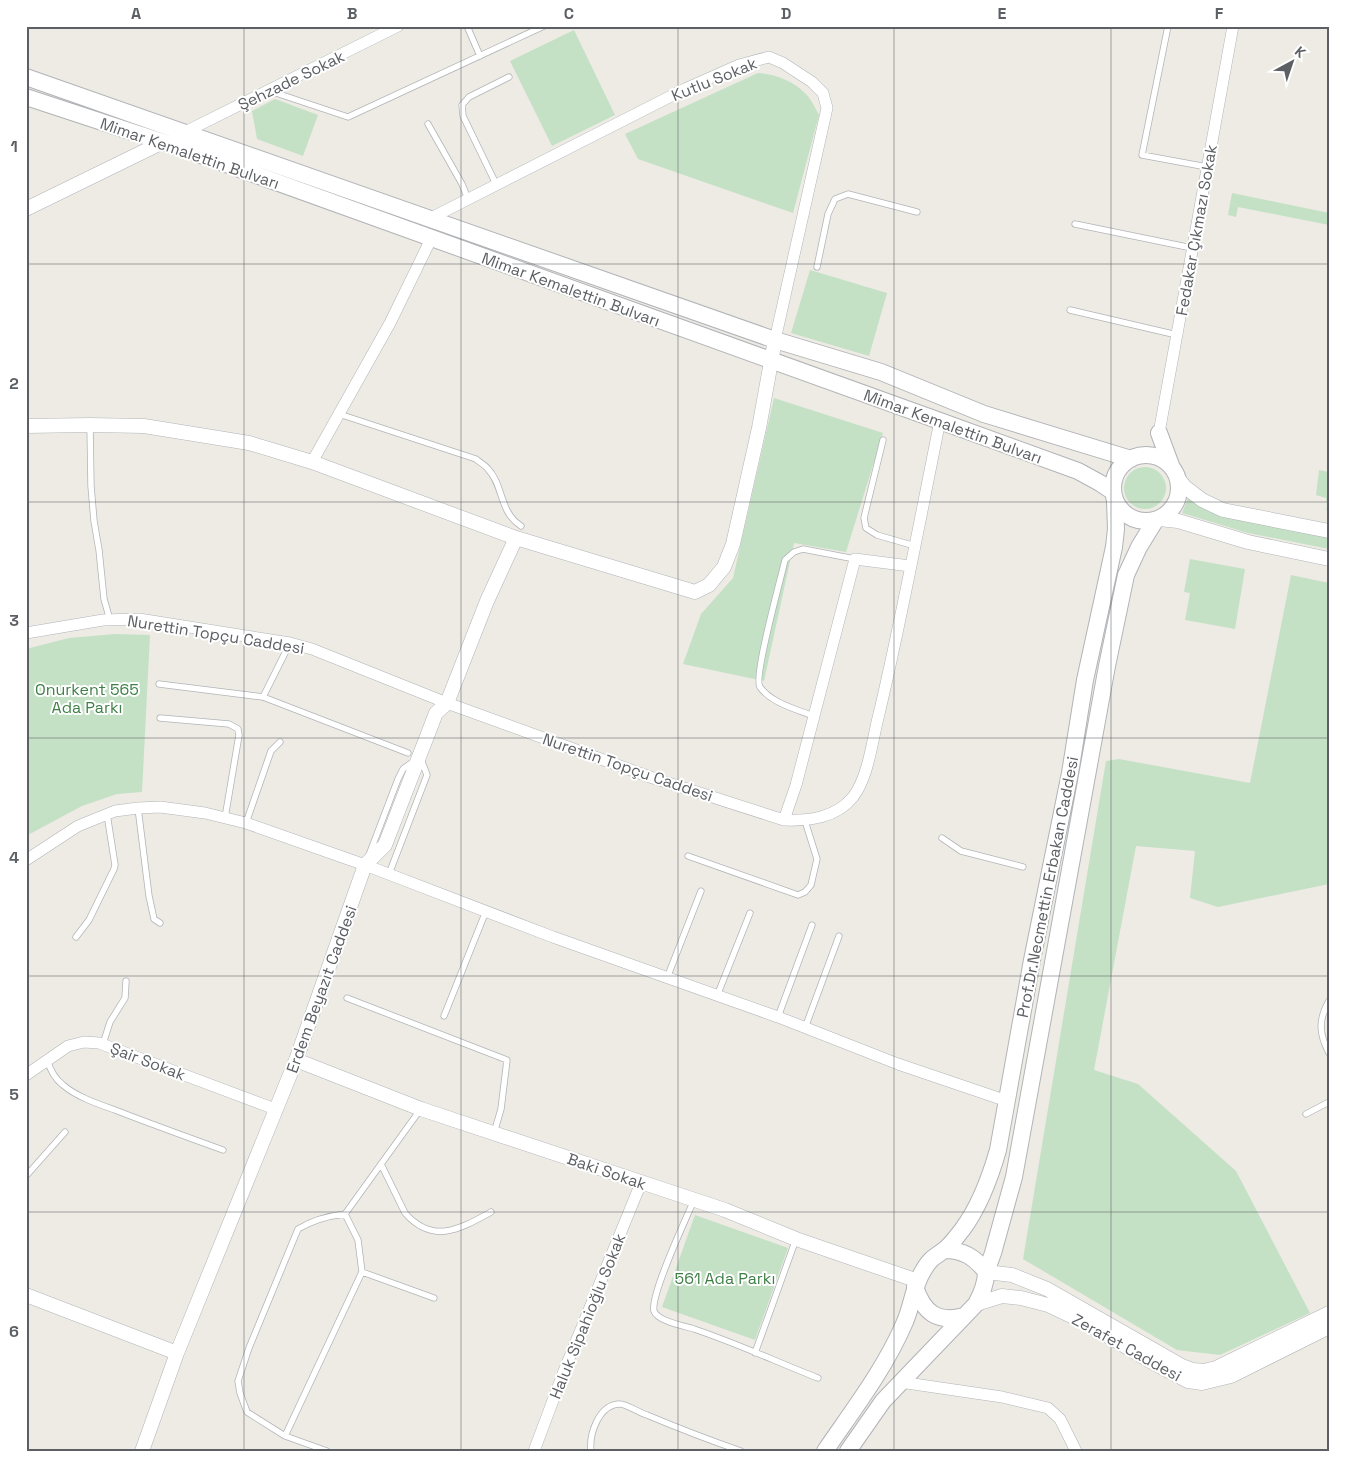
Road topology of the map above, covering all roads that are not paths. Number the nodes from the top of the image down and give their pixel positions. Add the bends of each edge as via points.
1 (398, 26) edge
2 (467, 26) edge
3 (544, 26) edge
4 (1168, 26) edge
5 (1232, 26) edge
6 (480, 56) junction
7 (26, 77) edge
8 (509, 77) dead end
9 (270, 91) junction
10 (26, 97) edge
11 (428, 124) dead end
12 (183, 132) junction
13 (161, 143) junction
14 (1208, 167) junction
15 (496, 184) junction
16 (468, 199) junction
17 (26, 210) edge
18 (917, 212) dead end
19 (428, 219) junction
20 (1075, 224) dead end
21 (430, 239) junction
22 (1192, 248) junction
23 (817, 267) dead end
24 (1070, 310) dead end
25 (1177, 335) junction
26 (775, 340) junction
27 (772, 360) junction
28 (339, 414) junction
29 (940, 421) junction
30 (90, 425) junction
31 (26, 426) edge
32 (1159, 433) junction
33 (883, 440) dead end
34 (1135, 457) junction
35 (312, 462) junction
36 (1174, 472) junction
37 (1114, 496) junction
38 (1157, 520) junction
39 (1329, 531) edge
40 (518, 532) junction
41 (915, 546) junction
42 (854, 559) junction
43 (1329, 559) edge
44 (910, 566) junction
45 (110, 620) junction
46 (26, 633) edge
47 (290, 643) junction
48 (160, 684) dead end
49 (263, 697) junction
50 (447, 703) junction
51 (813, 716) junction
52 (160, 718) dead end
53 (280, 742) dead end
54 (414, 754) junction
55 (138, 808) junction
56 (107, 814) junction
57 (225, 818) junction
58 (784, 820) junction
59 (805, 821) junction
60 (246, 823) junction
61 (942, 838) dead end
62 (688, 856) dead end
63 (26, 860) edge
64 (365, 865) junction
65 (1023, 867) dead end
66 (389, 874) junction
67 (701, 891) dead end
68 (486, 911) junction
69 (750, 913) dead end
70 (160, 923) dead end
71 (812, 925) dead end
72 (839, 936) dead end
73 (76, 937) dead end
74 (667, 978) junction
75 (126, 981) dead end
76 (717, 996) junction
77 (347, 998) dead end
78 (1329, 1001) edge
79 (444, 1016) dead end
80 (778, 1017) junction
81 (805, 1028) junction
82 (103, 1044) junction
83 (1329, 1054) edge
84 (47, 1060) junction
85 (296, 1060) junction
86 (26, 1075) edge
87 (1007, 1102) junction
88 (1329, 1102) edge
89 (421, 1108) junction
90 (275, 1109) junction
91 (1306, 1114) dead end
92 (65, 1132) dead end
93 (494, 1133) junction
94 (223, 1150) dead end
95 (381, 1164) junction
96 (26, 1176) edge
97 (641, 1183) junction
98 (694, 1200) junction
99 (491, 1212) dead end
100 (345, 1214) junction
101 (796, 1239) junction
102 (940, 1252) junction
103 (362, 1272) junction
104 (986, 1272) junction
105 (917, 1284) junction
106 (26, 1295) edge
107 (434, 1298) dead end
108 (976, 1304) junction
109 (1329, 1313) edge
110 (964, 1316) junction
111 (1329, 1327) edge
112 (177, 1353) junction
113 (755, 1353) junction
114 (818, 1378) dead end
115 (900, 1382) junction
116 (285, 1436) junction
117 (142, 1451) edge
118 (327, 1451) edge
119 (534, 1451) edge
120 (591, 1451) edge
121 (741, 1451) edge
122 (825, 1451) edge
123 (848, 1451) edge
124 (1076, 1451) edge

1 - 9 street, Şehzade Sokak
2 - 6 lane
3 - 6 lane
4 - 14 lane via 1142,155
5 - 14 street, Fedakar Çıkmazı Sokak
6 - 9 lane via 348,117
7 - 12 main road, Mimar Kemalettin Bulvarı
8 - 15 lane via 469,97 462,105 463,116
9 - 12 street, Şehzade Sokak
10 - 13 main road, Mimar Kemalettin Bulvarı
11 - 16 lane
12 - 13 main road
12 - 19 main road, Mimar Kemalettin Bulvarı
13 - 17 street
13 - 21 main road, Mimar Kemalettin Bulvarı
14 - 22 street, Fedakar Çıkmazı Sokak
15 - 16 street, Kutlu Sokak
15 - 26 street, Kutlu Sokak via 738,65 769,57 783,63 823,93 827,108
16 - 19 street, Kutlu Sokak
18 - 23 lane via 848,194 835,199 828,214
19 - 26 main road, Mimar Kemalettin Bulvarı
20 - 22 lane
21 - 27 main road, Mimar Kemalettin Bulvarı
21 - 28 street via 390,323
22 - 25 street, Fedakar Çıkmazı Sokak
24 - 25 lane
25 - 32 street, Fedakar Çıkmazı Sokak
26 - 27 street
26 - 34 main road, Mimar Kemalettin Bulvarı via 881,372 984,414
27 - 29 main road, Mimar Kemalettin Bulvarı
27 - 40 street via 733,544 724,567 709,585 695,592
28 - 35 street
28 - 40 lane via 476,459 489,469
29 - 37 main road, Mimar Kemalettin Bulvarı via 1078,471 1100,483
29 - 41 street, Nurettin Topçu Caddesi
30 - 31 street
30 - 35 street via 144,426 249,443
30 - 45 lane via 94,521 104,600
32 - 34 main road
32 - 36 main road
33 - 41 lane via 864,518 866,528
34 - 36 main road via 1154,456 1164,460
34 - 37 main road via 1117,471 1113,481
35 - 40 street
36 - 38 main road via 1179,494 1172,510
36 - 39 street via 1185,487 1223,510
37 - 38 main road via 1120,510 1128,517 1138,521
37 - 87 main road, Prof.Dr.Necmettin Erbakan Caddesi via 1114,547 1085,680
38 - 43 street via 1178,522 1256,544
38 - 104 main road, Prof.Dr.Necmettin Erbakan Caddesi via 1126,575 1014,1177
40 - 50 street, Erdem Beyazıt Caddesi
41 - 44 street, Nurettin Topçu Caddesi
42 - 44 street
42 - 51 street
42 - 51 lane via 803,549 785,560 758,683 778,702
44 - 59 street, Nurettin Topçu Caddesi via 884,694 862,781 852,798 839,809
45 - 46 street, Nurettin Topçu Caddesi
45 - 47 street, Nurettin Topçu Caddesi via 139,620
47 - 49 lane
47 - 50 street, Nurettin Topçu Caddesi
48 - 49 lane
49 - 54 lane
50 - 54 street, Erdem Beyazıt Caddesi via 436,713
50 - 58 street, Nurettin Topçu Caddesi via 653,778
51 - 58 street
52 - 57 lane via 229,724 238,729
53 - 60 lane via 271,751
54 - 64 street, Erdem Beyazıt Caddesi via 385,845
54 - 66 lane via 427,774
55 - 56 street
55 - 57 street via 169,808
55 - 70 lane via 149,896 154,919
56 - 63 street via 78,826
56 - 73 lane via 114,869 89,920
57 - 60 street
58 - 59 street, Nurettin Topçu Caddesi
59 - 62 lane via 817,858 811,885 798,895
60 - 64 street
61 - 65 lane via 962,851
64 - 66 street
64 - 85 street, Erdem Beyazıt Caddesi
66 - 68 street
67 - 74 lane
68 - 74 street
68 - 79 lane
69 - 76 lane
71 - 80 lane
72 - 81 lane
74 - 76 street
75 - 82 lane via 125,998 110,1022
76 - 80 street
77 - 93 lane via 507,1060 501,1110
78 - 83 lane via 1322,1014 1321,1039
80 - 81 street
81 - 87 street
82 - 84 street, Şair Sokak via 84,1042 68,1046
82 - 90 street, Şair Sokak
84 - 86 street, Şair Sokak
84 - 94 lane via 62,1085 76,1093
85 - 89 street, Baki Sokak
85 - 90 street, Erdem Beyazıt Caddesi
87 - 102 main road, Prof.Dr.Necmettin Erbakan Caddesi via 998,1150 977,1206 963,1229
88 - 91 lane
89 - 93 street, Baki Sokak
89 - 95 lane
90 - 112 street, Erdem Beyazıt Caddesi
92 - 96 lane
93 - 97 street, Baki Sokak
95 - 99 lane via 405,1214 425,1229 452,1231
95 - 100 lane
97 - 98 street, Baki Sokak
97 - 119 street, Haluk Sipahioğlu Sokak
98 - 101 street, Baki Sokak
98 - 113 lane via 659,1286 654,1312 661,1319
100 - 103 lane via 358,1240
100 - 116 lane via 311,1221 298,1229 238,1381 247,1412
101 - 105 street, Baki Sokak
101 - 113 lane
102 - 104 main road via 963,1252
102 - 105 main road via 928,1262
103 - 107 lane
103 - 116 lane
104 - 108 main road via 986,1282
104 - 109 street, Zerafet Caddesi via 1012,1275 1048,1289 1193,1370 1216,1368
105 - 110 main road via 919,1298 933,1314 942,1319
105 - 122 main road via 904,1325 873,1380
106 - 112 street
108 - 110 main road
108 - 111 street, Zerafet Caddesi via 1002,1296 1048,1305 1188,1381 1202,1383 1231,1376
110 - 115 main road
112 - 117 street, Erdem Beyazıt Caddesi
113 - 114 lane
115 - 123 main road
115 - 124 street via 1048,1408 1060,1419
116 - 118 lane
120 - 121 lane via 593,1427 607,1408 617,1404

